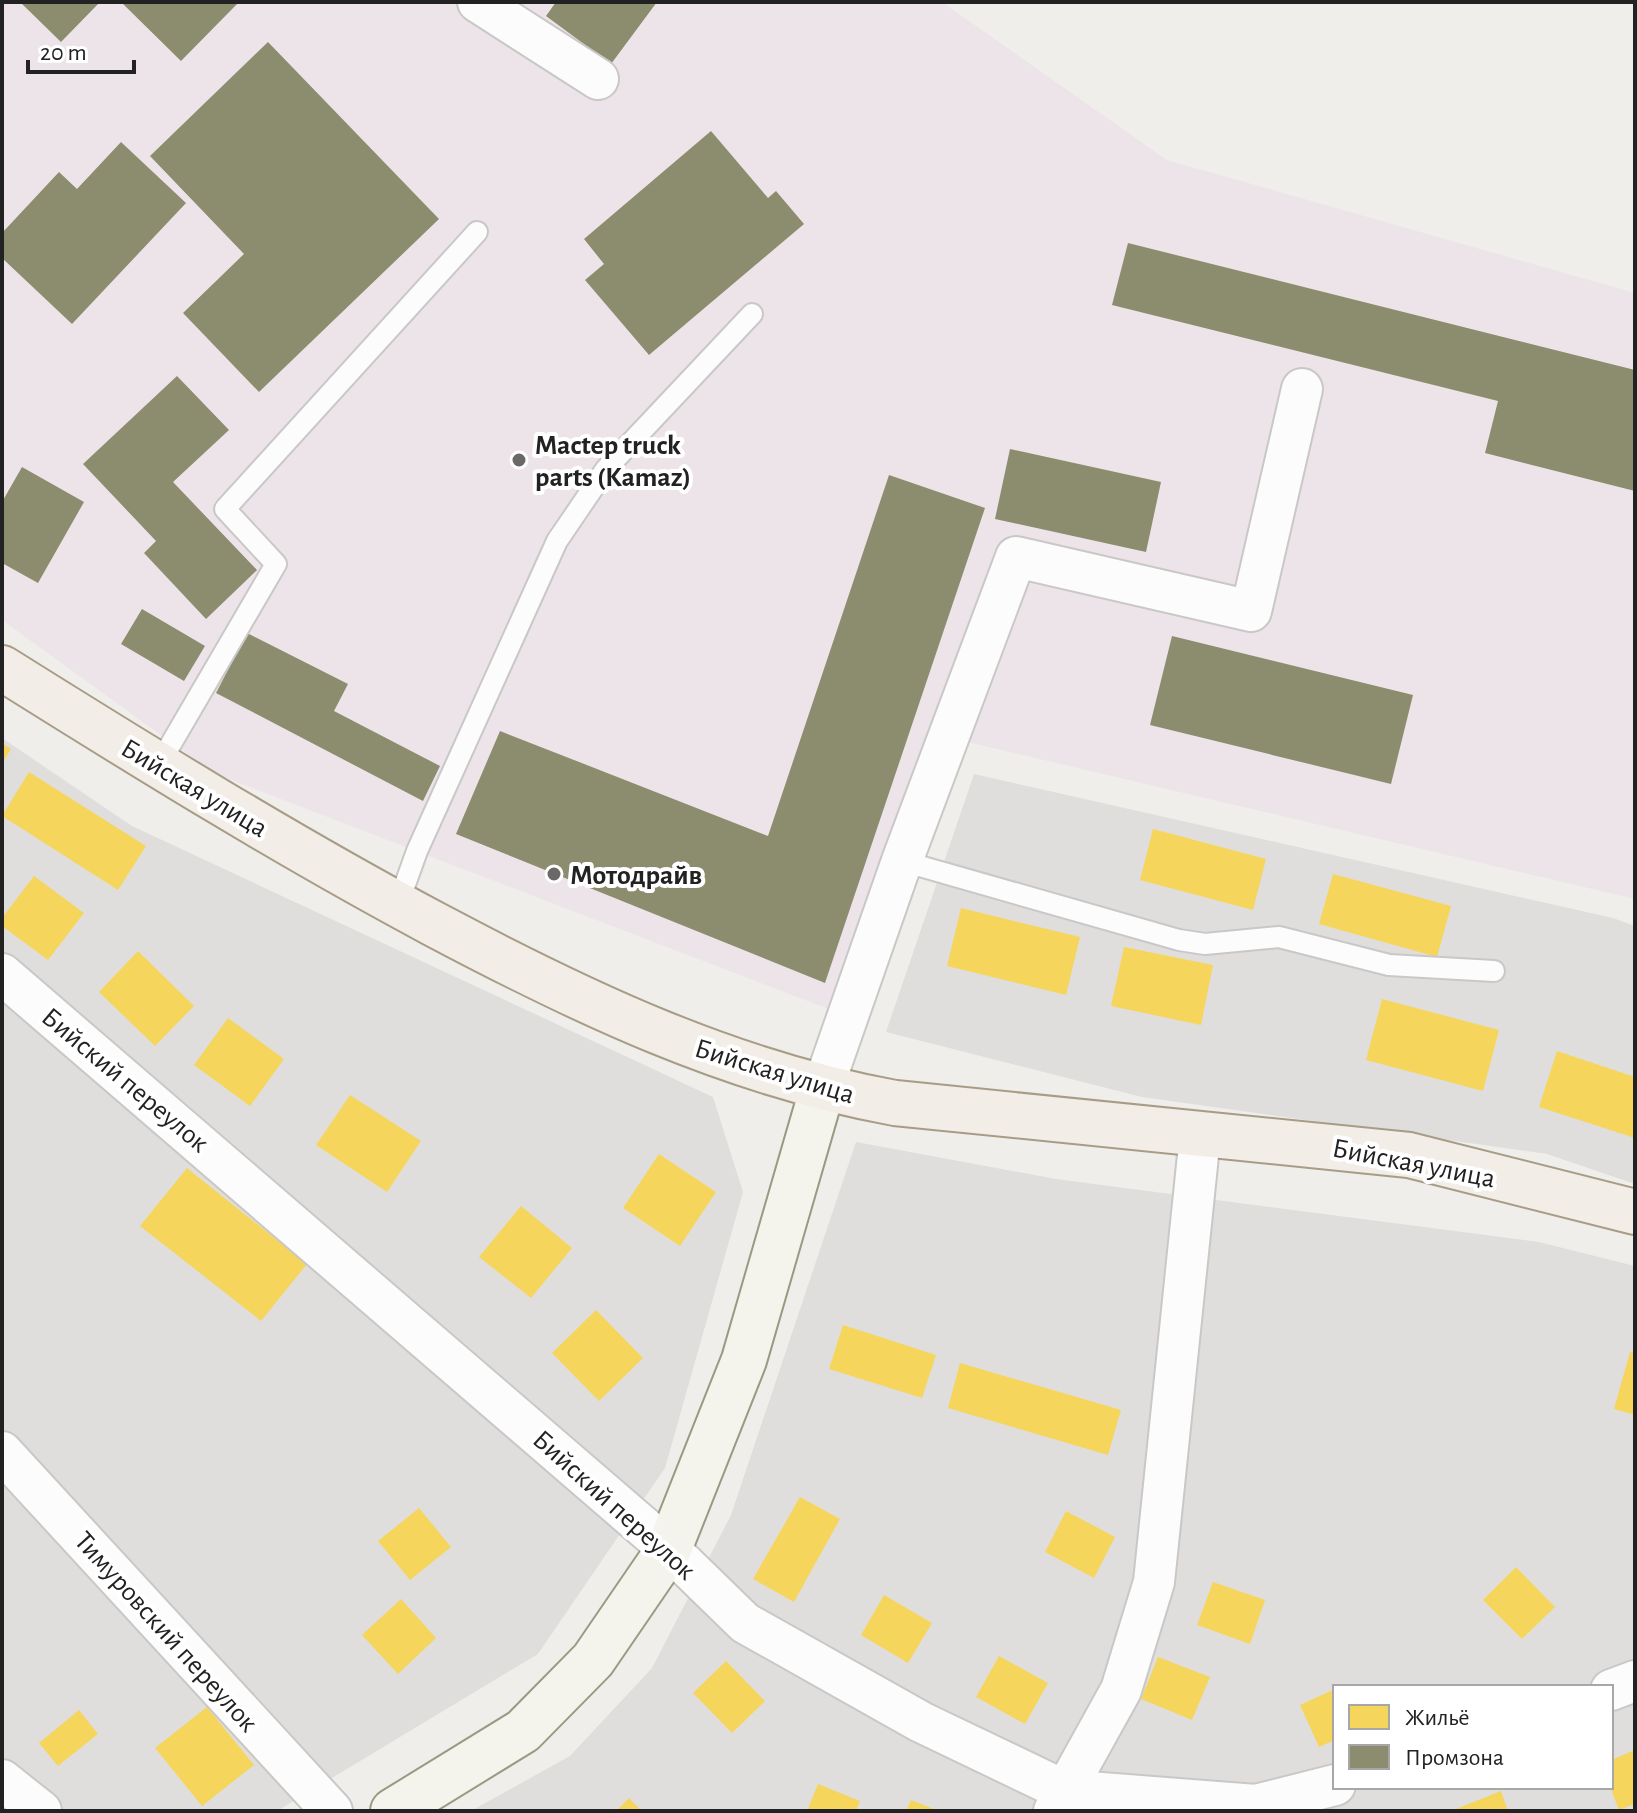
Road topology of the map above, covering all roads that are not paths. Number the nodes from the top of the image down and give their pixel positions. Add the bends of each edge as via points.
1 (478, 2) edge
2 (598, 79) dead end
3 (477, 232) dead end
4 (752, 314) dead end
5 (1302, 389) dead end
6 (2, 668) edge
7 (158, 766) junction
8 (902, 861) junction
9 (398, 904) junction
10 (1494, 971) dead end
11 (2, 974) edge
12 (822, 1090) junction
13 (1200, 1136) junction
14 (1635, 1212) edge
15 (2, 1452) edge
16 (669, 1549) junction
17 (1635, 1681) edge
18 (1613, 1689) edge
19 (2, 1780) edge
20 (1333, 1786) edge
21 (1058, 1801) edge
22 (41, 1811) edge
23 (332, 1811) edge
24 (393, 1811) edge

1 - 2 street
3 - 7 lane via 225,509 276,564
4 - 9 lane via 606,469 557,541
5 - 8 street via 1251,611 1016,557
6 - 7 main road, Бийская улица
7 - 9 main road, Бийская улица
8 - 10 lane via 1179,940 1205,944 1279,937 1389,965
8 - 12 street
9 - 12 main road, Бийская улица via 601,1009 712,1054
11 - 16 street, Бийский переулок
12 - 13 main road, Бийская улица via 895,1103
12 - 16 street via 744,1360
13 - 14 main road, Бийская улица via 1409,1155
13 - 21 street via 1154,1582 1121,1690
15 - 23 street, Тимуровский переулок
16 - 21 street, Бийский переулок via 745,1623
16 - 24 street via 593,1660 523,1731
17 - 18 street
19 - 22 street
20 - 21 street, Бийский переулок via 1256,1805

